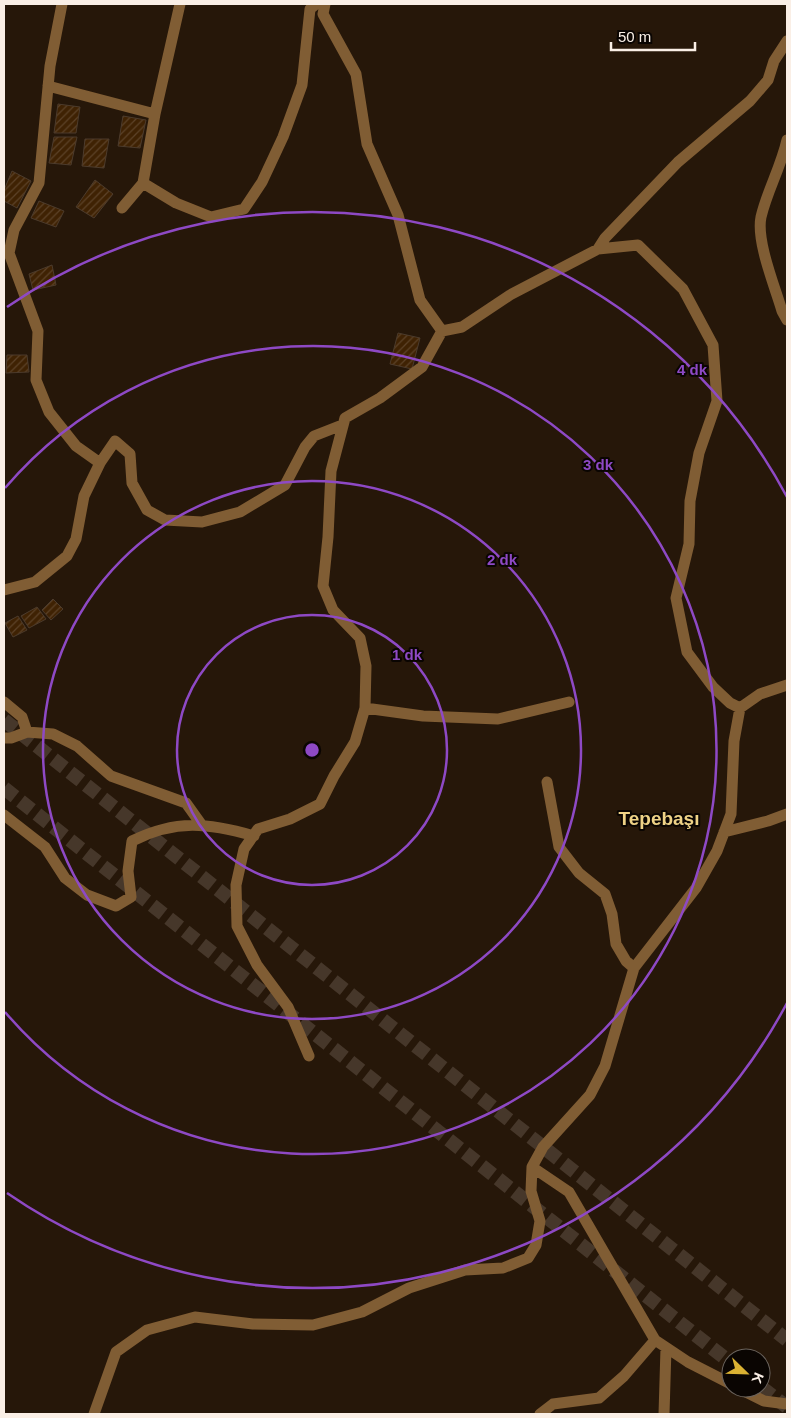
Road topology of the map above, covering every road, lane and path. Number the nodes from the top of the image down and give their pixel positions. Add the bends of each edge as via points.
1 (62, 4) edge
2 (180, 4) edge
3 (316, 4) edge
4 (325, 4) edge
5 (787, 41) edge
6 (48, 86) junction
7 (155, 114) junction
8 (787, 140) edge
9 (143, 183) junction
10 (122, 208) dead end
11 (598, 249) junction
12 (787, 320) edge
13 (442, 331) junction
14 (342, 426) junction
15 (100, 463) junction
16 (4, 590) edge
17 (787, 685) edge
18 (4, 702) edge
19 (569, 702) dead end
20 (365, 708) junction
21 (740, 708) junction
22 (27, 732) junction
23 (4, 738) edge
24 (547, 782) dead end
25 (787, 814) edge
26 (4, 815) edge
27 (201, 824) junction
28 (724, 832) junction
29 (254, 836) junction
30 (634, 968) junction
31 (309, 1056) dead end
32 (532, 1167) junction
33 (655, 1340) junction
34 (666, 1348) junction
35 (721, 1379) edge
36 (758, 1398) edge
37 (787, 1404) edge
38 (94, 1414) edge
39 (540, 1414) edge
40 (664, 1414) edge

1 - 6 street
2 - 7 street
3 - 9 street via 310,9 302,85 280,145 262,182 244,208 211,216 176,203
4 - 13 street via 323,14 356,74 367,144 398,215 420,300
5 - 11 street via 774,61 768,80 750,101 678,162
6 - 7 street
6 - 15 street via 39,183 14,230 9,253 38,331 36,380 50,412 76,446
7 - 9 street
8 - 12 street via 761,218 761,237
9 - 10 street
11 - 13 street via 510,295 462,327
11 - 21 street via 638,246 683,289 713,345 717,401 699,453 690,501 689,544 676,598 687,652 713,687
13 - 14 street via 422,367 380,398 345,418
14 - 15 street via 314,436 285,485 240,512 202,522 165,520 147,510 132,483 130,454 115,441
14 - 20 street via 331,471 323,586 333,610 360,638 366,666
15 - 16 street via 84,496 76,539 67,556 35,582
17 - 21 street via 760,694
18 - 22 street via 22,717
19 - 20 street via 498,719 423,716
20 - 29 street via 355,742 320,804 258,830
21 - 28 street via 734,741 731,814
22 - 23 street
22 - 27 street via 53,734 77,746 111,776 186,803
24 - 30 street via 559,847 579,873 605,894 612,914 616,944 626,962
25 - 28 street
26 - 27 street via 45,847 65,878 87,895 116,906 131,897 128,871 132,841 149,832
27 - 29 street
28 - 30 street via 696,888
29 - 31 street via 244,849 236,885 238,926 257,965 288,1007
30 - 32 street via 605,1066 590,1095 543,1147
32 - 33 street via 569,1192
32 - 38 street via 531,1191 540,1221 536,1244 528,1258 502,1268 465,1270 409,1288 362,1312 313,1325 253,1324 194,1317 147,1330 116,1352
33 - 34 street
33 - 39 street via 624,1376 599,1398 553,1404
34 - 35 street
34 - 40 street
36 - 37 street

